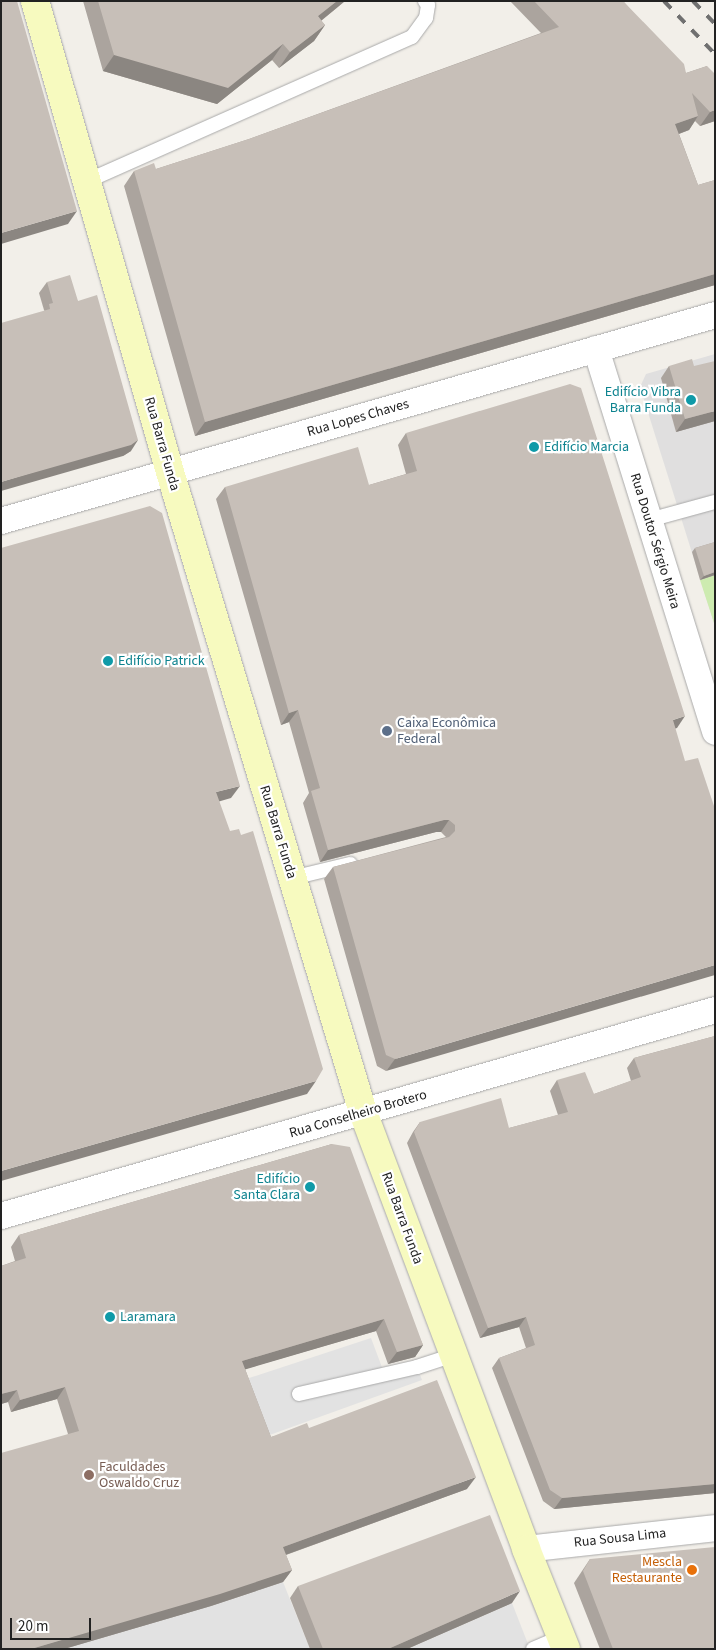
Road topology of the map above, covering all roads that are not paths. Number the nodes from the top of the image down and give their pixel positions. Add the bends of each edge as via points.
1 (35, 1) edge
2 (425, 1) edge
3 (87, 181) junction
4 (715, 315) edge
5 (596, 349) junction
6 (170, 472) junction
7 (715, 502) edge
8 (649, 520) junction
9 (1, 521) edge
10 (715, 732) edge
11 (365, 859) edge
12 (292, 878) junction
13 (715, 1010) edge
14 (363, 1112) junction
15 (1, 1216) edge
16 (453, 1355) junction
17 (299, 1394) dead end
18 (715, 1528) edge
19 (526, 1548) junction
20 (563, 1643) edge
21 (533, 1649) edge

1 - 3 street, Rua Barra Funda
2 - 3 lane via 428,5 426,18 412,37
3 - 6 street, Rua Barra Funda
4 - 5 street, Rua Lopes Chaves
5 - 6 street, Rua Lopes Chaves
5 - 8 street, Rua Doutor Sérgio Meira
6 - 9 street, Rua Lopes Chaves
6 - 12 street, Rua Barra Funda
7 - 8 lane
8 - 10 street, Rua Doutor Sérgio Meira
11 - 12 lane
12 - 14 street, Rua Barra Funda
13 - 14 street, Rua Conselheiro Brotero
14 - 15 street, Rua Conselheiro Brotero
14 - 16 street, Rua Barra Funda
16 - 17 lane via 417,1367
16 - 19 street, Rua Barra Funda
18 - 19 street, Rua Sousa Lima
19 - 20 street, Rua Barra Funda
20 - 21 lane

